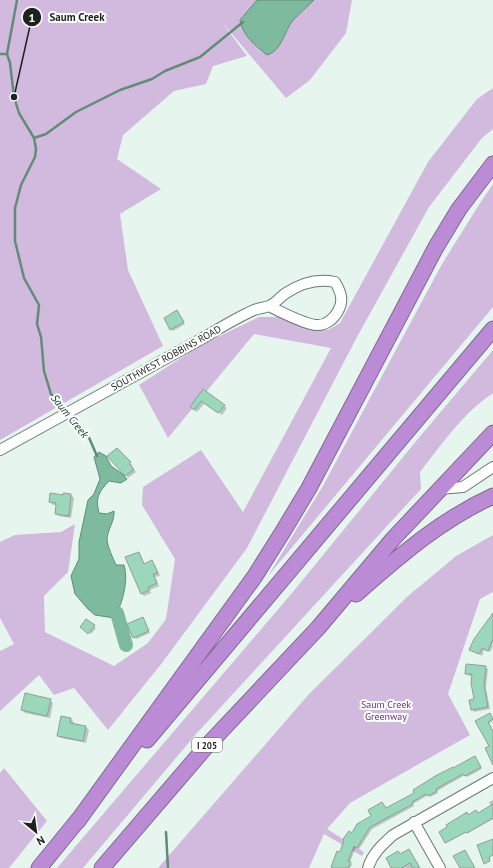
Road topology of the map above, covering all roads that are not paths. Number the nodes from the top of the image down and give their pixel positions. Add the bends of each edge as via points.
1 (493, 164) edge
2 (270, 306) junction
3 (493, 329) edge
4 (493, 433) edge
5 (0, 450) edge
6 (493, 468) edge
7 (440, 489) junction
8 (493, 496) edge
9 (318, 628) junction
10 (493, 778) edge
11 (76, 822) junction
12 (414, 822) junction
13 (38, 868) edge
14 (102, 868) edge
15 (368, 868) edge
16 (440, 868) edge

1 - 11 highway via 459,208 436,247 309,488 278,539 250,583
2 - 2 street, SOUTHWEST ROBBINS ROAD via 316,325 325,324 332,320 341,305 341,292 335,282 310,282 286,293
2 - 5 street, SOUTHWEST ROBBINS ROAD via 256,309 231,321
3 - 11 highway
4 - 7 highway
6 - 7 street via 464,487
7 - 9 highway via 393,539
8 - 9 highway via 428,533
9 - 14 highway, I 205 via 205,748
10 - 12 street
11 - 13 highway
12 - 15 street via 381,845 370,860
12 - 16 street

